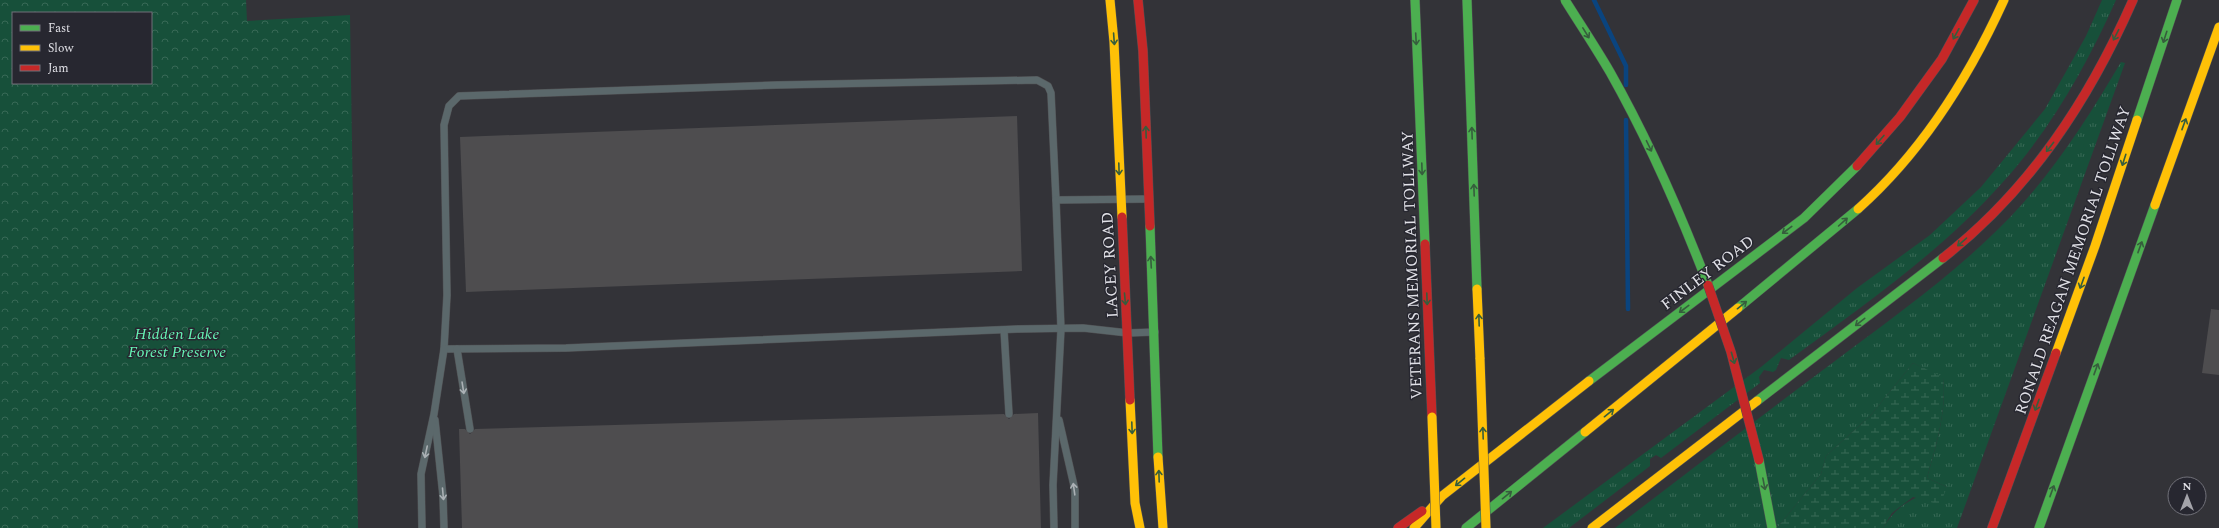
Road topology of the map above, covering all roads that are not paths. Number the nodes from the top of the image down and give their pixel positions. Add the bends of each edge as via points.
1 (1110, 0) edge
2 (1138, 0) edge
3 (1415, 0) edge
4 (1467, 0) edge
5 (1565, 0) edge
6 (1974, 0) edge
7 (2004, 0) edge
8 (2133, 0) edge
9 (2177, 0) edge
10 (2219, 27) edge
11 (1148, 199) junction
12 (1056, 200) junction
13 (1120, 200) junction
14 (1061, 329) junction
15 (1004, 330) junction
16 (1155, 332) junction
17 (1128, 333) junction
18 (444, 349) junction
19 (457, 349) junction
20 (1057, 411) junction
21 (434, 414) junction
22 (1009, 414) dead end
23 (470, 429) dead end
24 (1442, 496) junction
25 (1161, 514) junction
26 (422, 528) edge
27 (444, 528) edge
28 (1054, 528) edge
29 (1075, 528) edge
30 (1140, 528) edge
31 (1163, 528) edge
32 (1169, 528) edge
33 (1398, 528) edge
34 (1414, 528) edge
35 (1436, 528) edge
36 (1466, 528) edge
37 (1486, 528) edge
38 (1592, 528) edge
39 (1772, 528) edge
40 (1992, 528) edge
41 (2038, 528) edge

1 -> 13 main road, LACEY ROAD
11 -> 2 main road
3 -> 35 main road, VETERANS MEMORIAL TOLLWAY, bridge
37 -> 4 main road, bridge
5 -> 39 main road, bridge via 1624,98 1666,181 1694,246 1740,382 1761,467
6 -> 24 main road, FINLEY ROAD via 1942,60 1900,117 1855,168 1804,218 1534,422
36 -> 7 main road via 1822,240 1876,192 1925,135 1966,73
8 -> 38 main road via 2100,67 2064,128 2015,190 1963,242
9 -> 40 main road, RONALD REAGAN MEMORIAL TOLLWAY via 2096,246
41 -> 10 main road
11 - 13 lane
16 -> 11 main road
12 - 13 lane
12 - 14 lane
12 - 18 lane via 1051,93 1048,86 1037,80 777,84 459,96 449,106 444,125 447,295
13 -> 17 main road, LACEY ROAD
14 - 15 lane
14 - 17 lane via 1083,328
14 - 20 lane
15 - 19 lane via 566,348
15 - 22 lane
16 - 17 lane
25 -> 16 main road
17 -> 30 main road, LACEY ROAD via 1135,502
18 - 19 lane
18 - 21 lane
19 -> 23 lane
20 - 28 lane via 1053,485
29 -> 20 lane via 1075,490
21 -> 26 lane via 421,474
21 -> 27 lane
24 - 33 main road
24 - 34 main road, FINLEY ROAD
25 - 31 main road
25 - 32 main road

